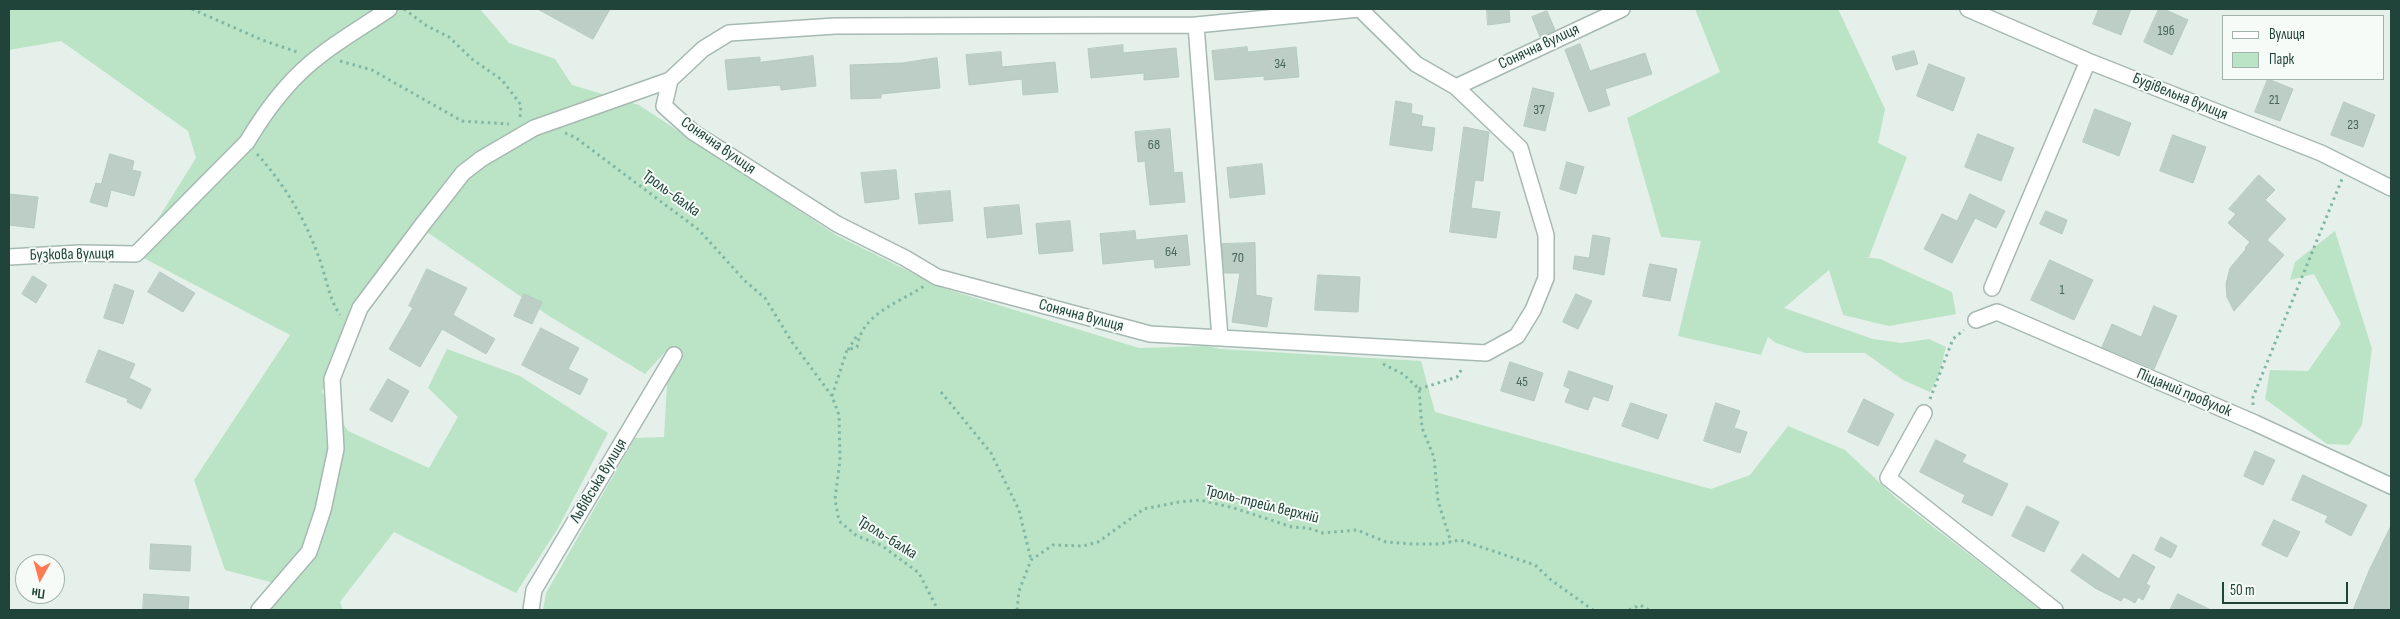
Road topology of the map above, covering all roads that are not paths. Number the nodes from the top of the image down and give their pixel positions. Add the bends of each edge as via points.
1 (389, 9) edge
2 (1360, 9) edge
3 (1622, 9) edge
4 (1968, 9) edge
5 (1196, 25) junction
6 (2088, 61) junction
7 (670, 80) junction
8 (1456, 87) junction
9 (2391, 188) edge
10 (9, 257) edge
11 (1992, 288) dead end
12 (1976, 320) road end
13 (1220, 338) junction
14 (674, 355) dead end
15 (1924, 413) road end
16 (2391, 486) edge
17 (259, 610) edge
18 (531, 610) edge
19 (2055, 610) edge

1 - 10 street, Бузкова вулиця via 320,55 290,84 260,120 247,142 136,254
2 - 5 street
2 - 8 street via 1416,64
3 - 8 street, Сонячна вулиця
4 - 6 street, Будівельна вулиця
5 - 7 street via 835,26 729,33 703,49
5 - 13 street
6 - 9 street, Будівельна вулиця via 2321,153
6 - 11 street
7 - 13 street, Сонячна вулиця via 664,106 693,132 837,224 937,277 1150,334
7 - 17 street via 546,123 481,159 463,173 360,308 332,379 336,449 323,510 309,552
8 - 13 street, Сонячна вулиця via 1520,148 1546,235 1546,278 1533,310 1517,336 1486,353
12 - 16 street, Піщаний провулок via 1996,312 2255,423
14 - 18 street, Львівська вулиця via 534,590
15 - 19 street via 1888,478

